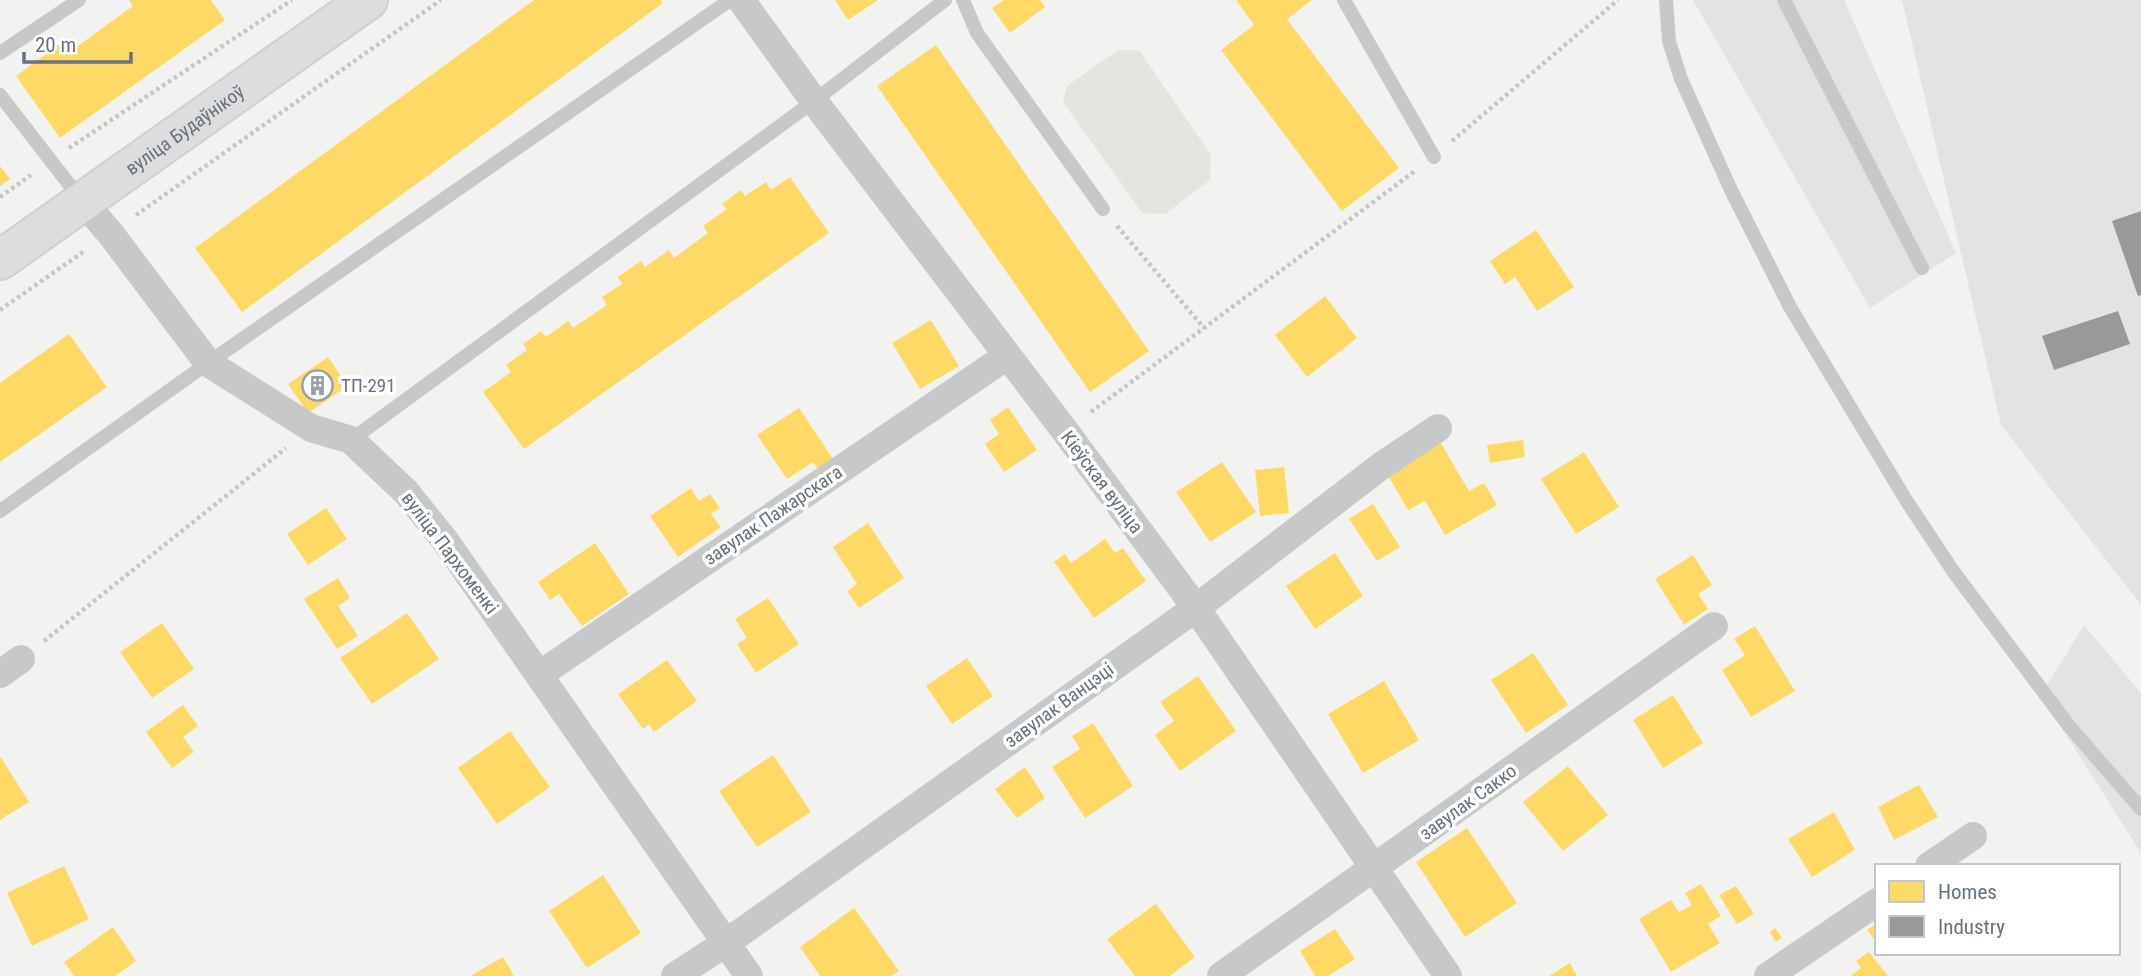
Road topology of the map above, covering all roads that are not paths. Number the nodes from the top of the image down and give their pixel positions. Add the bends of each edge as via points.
1 (79, 0) edge
2 (368, 0) edge
3 (730, 0) edge
4 (741, 0) edge
5 (945, 0) edge
6 (963, 0) edge
7 (1344, 0) edge
8 (1666, 0) edge
9 (1784, 0) edge
10 (0, 53) edge
11 (0, 95) edge
12 (814, 101) junction
13 (1434, 157) road end
14 (83, 202) junction
15 (1103, 209) road end
16 (0, 260) edge
17 (1922, 268) dead end
18 (1007, 356) junction
19 (208, 363) junction
20 (1437, 428) dead end
21 (351, 440) junction
22 (0, 511) edge
23 (1196, 608) junction
24 (1714, 626) dead end
25 (539, 675) junction
26 (2141, 809) edge
27 (1973, 836) dead end
28 (1932, 864) edge
29 (1373, 869) junction
30 (1875, 902) edge
31 (726, 943) junction
32 (675, 976) edge
33 (749, 976) edge
34 (1221, 976) edge
35 (1448, 976) edge
36 (1768, 976) edge

1 - 10 lane
2 - 14 main road, вуліца Будаўнікоў
3 - 19 lane
4 - 12 street, Кіеўская вуліца
5 - 12 lane
6 - 15 lane via 976,33
7 - 13 lane
8 - 26 lane via 1669,41 1681,79 1790,307 1953,571 2069,726
9 - 17 lane
11 - 14 lane
12 - 18 street, Кіеўская вуліца
12 - 21 lane
14 - 16 main road, вуліца Будаўнікоў
14 - 19 street, вуліца Пархоменкі
18 - 23 street, Кіеўская вуліца
18 - 25 street, завулак Пажарскага
19 - 21 street, вуліца Пархоменкі via 311,428
19 - 22 lane
20 - 23 street, завулак Ванцэці
21 - 25 street, вуліца Пархоменкі via 406,492 446,542
23 - 29 street, Кіеўская вуліца
23 - 31 street, завулак Ванцэці
24 - 29 street, завулак Сакко
25 - 31 street, вуліца Пархоменкі
27 - 28 street
29 - 34 street, завулак Сакко
29 - 35 street, Кіеўская вуліца
30 - 36 street
31 - 32 street, завулак Ванцэці
31 - 33 street, вуліца Пархоменкі

